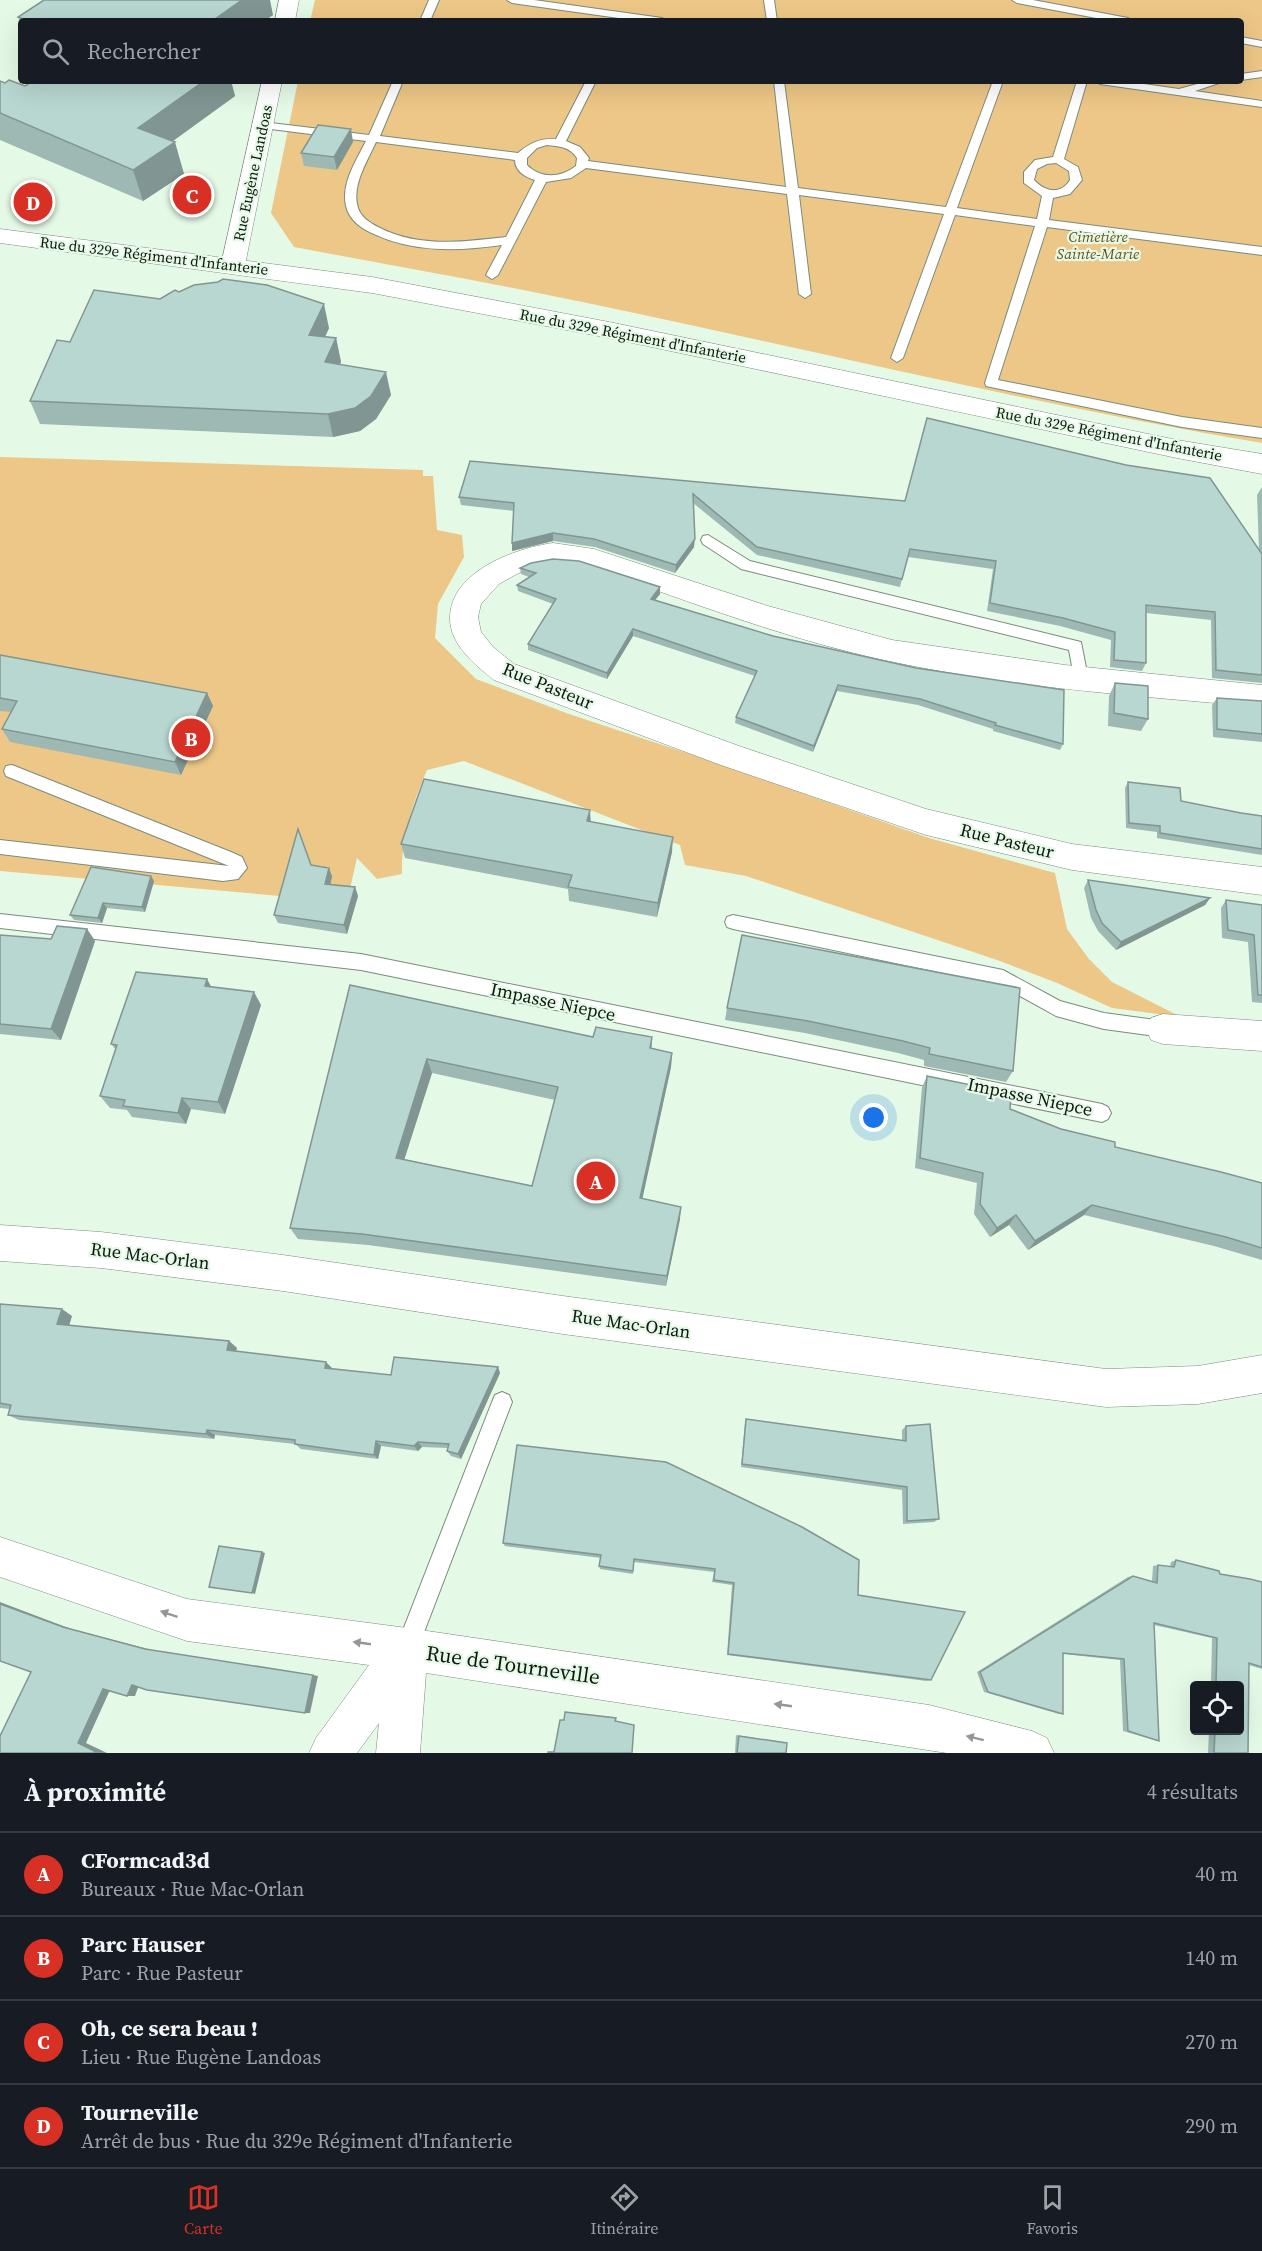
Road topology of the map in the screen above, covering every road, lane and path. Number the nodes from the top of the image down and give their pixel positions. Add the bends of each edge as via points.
1 (289, 0) edge
2 (434, 0) edge
3 (512, 0) edge
4 (769, 0) edge
5 (1017, 0) edge
6 (1074, 5) edge
7 (624, 15) edge
8 (286, 18) edge
9 (426, 18) edge
10 (643, 18) edge
11 (772, 18) edge
12 (1118, 18) edge
13 (1244, 41) edge
14 (1262, 44) edge
15 (1262, 74) edge
16 (1244, 77) edge
17 (271, 84) edge
18 (397, 84) edge
19 (589, 84) edge
20 (779, 84) edge
21 (997, 84) edge
22 (1081, 84) edge
23 (1122, 84) edge
24 (1209, 84) edge
25 (1179, 92) junction
26 (1262, 104) edge
27 (263, 125) junction
28 (373, 138) junction
29 (560, 142) junction
30 (521, 157) junction
31 (1058, 160) junction
32 (582, 164) junction
33 (542, 178) junction
34 (791, 191) junction
35 (1048, 195) junction
36 (951, 211) junction
37 (1042, 223) junction
38 (0, 236) edge
39 (510, 240) junction
40 (1262, 251) edge
41 (233, 265) junction
42 (492, 275) dead end
43 (805, 294) dead end
44 (897, 358) dead end
45 (1262, 433) edge
46 (1262, 464) edge
47 (708, 540) dead end
48 (1080, 678) junction
49 (1262, 696) edge
50 (12, 771) dead end
51 (0, 847) edge
52 (1262, 881) edge
53 (0, 921) edge
54 (733, 922) dead end
55 (1163, 1029) joint
56 (1262, 1036) edge
57 (1102, 1113) dead end
58 (0, 1243) edge
59 (1262, 1374) edge
60 (502, 1402) dead end
61 (0, 1557) edge
62 (407, 1649) junction
63 (1022, 1752) edge
64 (331, 1753) edge
65 (398, 1753) edge

1 - 8 street
2 - 9 lane
3 - 7 lane
4 - 11 lane
5 - 6 lane
6 - 12 lane
7 - 10 lane
13 - 14 lane
15 - 16 lane
17 - 27 street, Rue Eugène Landoas
18 - 28 lane
19 - 29 lane
20 - 34 lane
21 - 36 lane
22 - 31 lane
23 - 25 lane
24 - 25 lane
25 - 26 lane
27 - 28 lane
27 - 41 street, Rue Eugène Landoas
28 - 30 lane
28 - 39 lane via 351,189 351,209 356,219 396,240 416,244 455,247
29 - 30 lane via 539,144
29 - 32 lane via 577,149
30 - 33 lane via 524,170
31 - 35 lane via 1074,169 1076,180 1064,193
31 - 35 lane via 1036,163 1029,175 1033,188
32 - 33 lane via 570,175
32 - 34 lane
33 - 39 lane
34 - 36 lane
34 - 43 lane
35 - 37 lane
36 - 37 lane
36 - 44 lane
37 - 40 lane
37 - 45 lane via 991,383 1182,422
38 - 41 street, Rue du 329e Régiment d'Infanterie
39 - 42 lane
41 - 46 street, Rue du 329e Régiment d'Infanterie via 372,285 587,326
47 - 48 lane via 746,565 1076,646
48 - 49 street, Rue Pasteur
48 - 52 street, Rue Pasteur via 876,647 770,618 588,558 553,553 498,570 478,588 465,610 466,631 478,651 504,672 926,822 1072,857
50 - 51 lane via 225,857 239,868 232,874 223,874
53 - 57 lane, Impasse Niepce via 361,962
54 - 55 lane via 1003,978 1056,1008 1104,1021
55 - 56 street
58 - 59 street, Rue Mac-Orlan via 101,1250 284,1273 563,1316 1106,1388 1198,1385
60 - 62 lane
62 -> 61 street, Rue de Tourneville via 187,1620
63 -> 62 street, Rue de Tourneville via 929,1727
62 - 64 street
62 - 65 street

